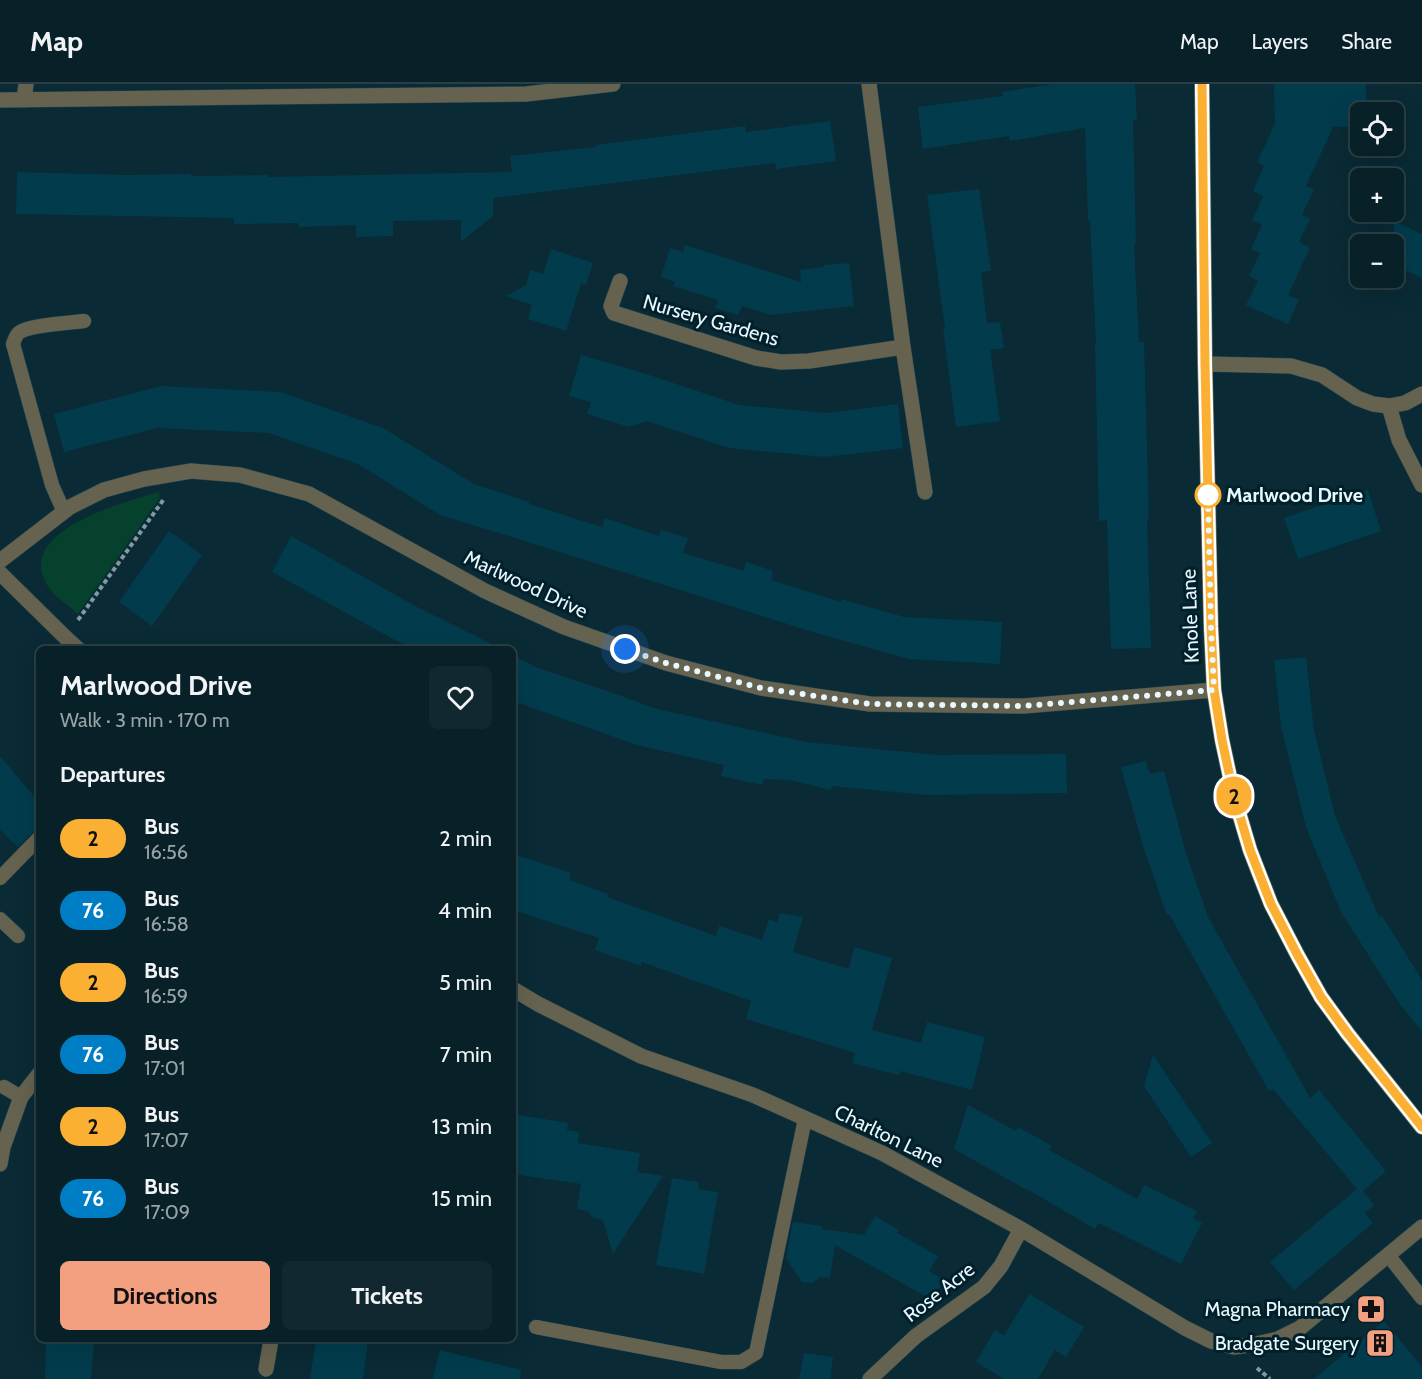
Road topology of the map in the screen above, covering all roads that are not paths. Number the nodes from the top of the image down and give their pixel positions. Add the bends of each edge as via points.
1 (26, 84) edge
2 (613, 84) edge
3 (868, 84) edge
4 (1202, 84) edge
5 (0, 100) edge
6 (24, 100) junction
7 (620, 281) dead end
8 (84, 321) dead end
9 (903, 347) junction
10 (1205, 364) junction
11 (1422, 394) edge
12 (1389, 406) junction
13 (1422, 485) edge
14 (925, 492) dead end
15 (64, 512) junction
16 (0, 561) edge
17 (0, 573) edge
18 (75, 646) edge
19 (1214, 690) junction
20 (36, 841) edge
21 (0, 878) edge
22 (0, 919) edge
23 (18, 936) dead end
24 (516, 991) edge
25 (36, 1078) edge
26 (4, 1087) dead end
27 (21, 1097) junction
28 (805, 1119) junction
29 (1422, 1127) edge
30 (0, 1164) edge
31 (1422, 1227) edge
32 (1021, 1229) junction
33 (1388, 1255) junction
34 (1422, 1298) edge
35 (536, 1326) dead end
36 (271, 1342) edge
37 (266, 1369) dead end
38 (870, 1379) edge

1 - 6 street
2 - 6 street via 526,94
3 - 9 street
4 - 10 street, Knole Lane
5 - 6 street
7 - 9 street, Nursery Gardens via 611,306 614,313 756,358 809,361
8 - 15 lane via 30,328 20,332 13,344 52,485
9 - 14 street
10 - 12 street via 1291,366 1322,375 1358,398
10 - 19 street, Knole Lane
11 - 12 street
12 - 13 street via 1399,440
15 - 16 street, Marlwood Drive
15 - 19 street, Marlwood Drive via 104,490 144,479 190,471 240,475 309,494 485,591 564,627 666,663 761,688 870,704 1024,706
17 - 18 street
19 - 29 street, Knole Lane via 1234,796 1271,904 1321,997
20 - 21 lane
22 - 23 lane
24 - 28 street, Charlton Lane via 641,1056 753,1095
25 - 27 street
26 - 27 lane
27 - 30 street
28 - 32 street, Charlton Lane via 882,1153
28 - 35 lane via 756,1353 741,1362 721,1362
31 - 33 street
32 - 33 street, Charlton Lane via 1185,1328 1210,1341 1234,1347 1278,1340 1300,1328
32 - 38 street, Rose Acre via 1001,1266 984,1287 916,1336
33 - 34 lane
36 - 37 street

